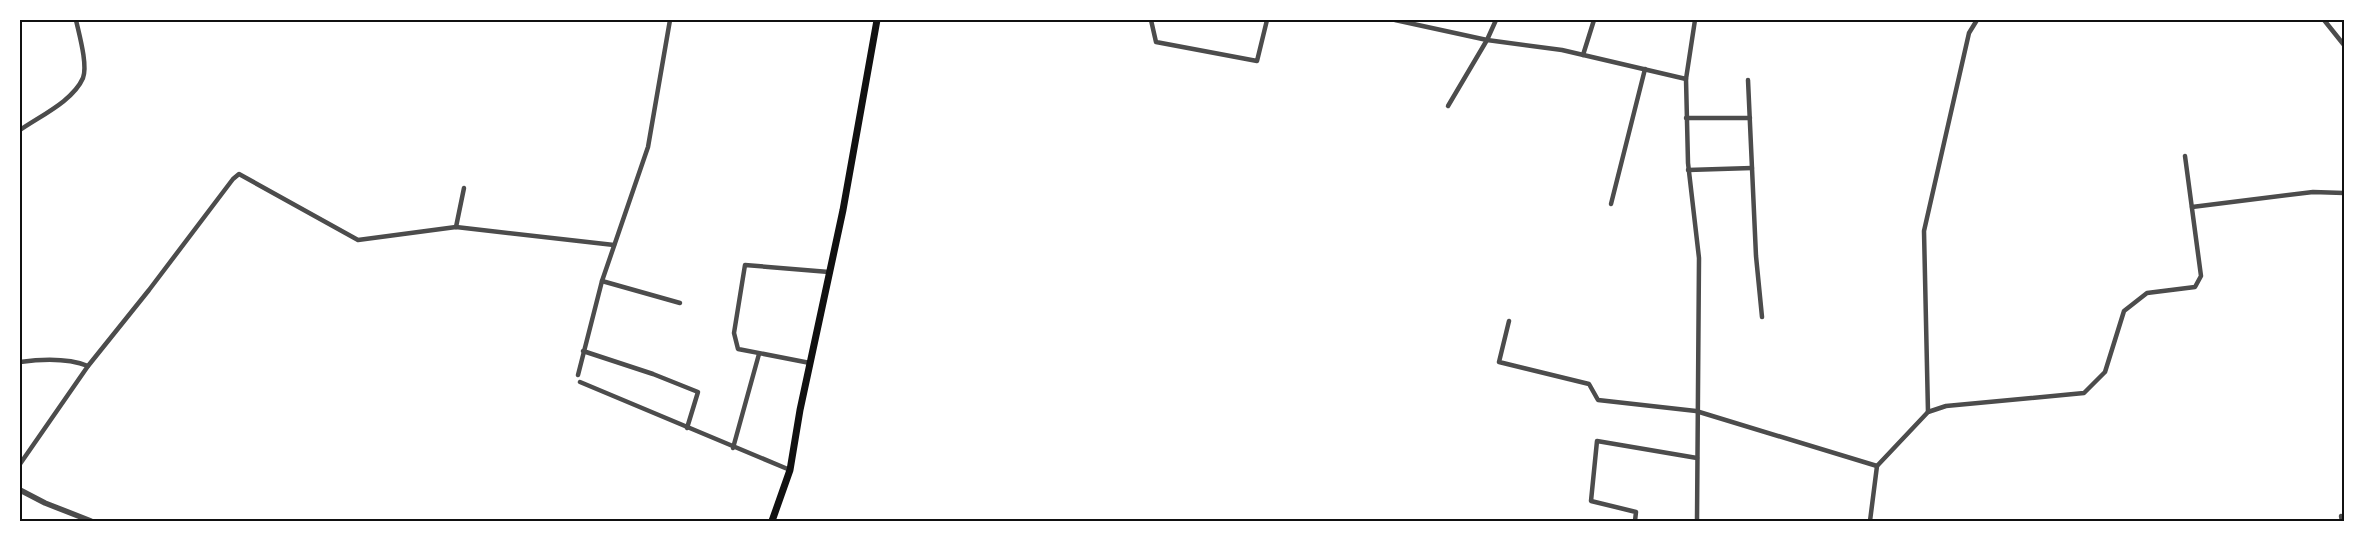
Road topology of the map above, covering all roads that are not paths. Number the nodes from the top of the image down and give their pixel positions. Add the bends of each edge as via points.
1 (76, 20) edge
2 (670, 20) edge
3 (877, 20) edge
4 (1151, 20) edge
5 (1267, 20) edge
6 (1395, 20) edge
7 (1496, 20) edge
8 (1594, 20) edge
9 (1695, 20) edge
10 (1977, 20) edge
11 (2324, 20) edge
12 (1487, 40) junction
13 (2344, 45) edge
14 (1583, 55) junction
15 (1645, 69) junction
16 (1686, 79) junction
17 (1748, 80) dead end
18 (1448, 106) dead end
19 (1686, 118) junction
20 (1750, 118) junction
21 (20, 130) edge
22 (2185, 156) dead end
23 (1752, 168) junction
24 (1688, 170) junction
25 (464, 188) dead end
26 (2344, 193) edge
27 (1611, 204) dead end
28 (2192, 207) junction
29 (456, 227) junction
30 (614, 245) junction
31 (829, 272) junction
32 (602, 280) junction
33 (680, 304) dead end
34 (1762, 317) dead end
35 (1509, 321) dead end
36 (583, 352) junction
37 (759, 354) junction
38 (20, 362) edge
39 (810, 363) junction
40 (88, 366) junction
41 (578, 375) dead end
42 (580, 382) dead end
43 (1696, 411) junction
44 (1928, 412) junction
45 (687, 428) junction
46 (733, 448) junction
47 (1697, 458) junction
48 (20, 464) edge
49 (1877, 466) junction
50 (790, 470) junction
51 (20, 490) edge
52 (91, 521) edge
53 (772, 521) edge
54 (1635, 521) edge
55 (1697, 521) edge
56 (1870, 521) edge

1 - 21 street via 83,77 70,96
2 - 30 street via 648,147
3 - 31 main road
4 - 5 street via 1156,42 1257,61
6 - 12 street
7 - 12 street
8 - 14 street
9 - 16 street
10 - 44 street via 1969,33 1924,231
11 - 13 street
12 - 14 street
12 - 18 street
14 - 15 street
15 - 16 street
15 - 27 street
16 - 19 street
17 - 20 street
19 - 20 street
19 - 24 street
20 - 23 street
22 - 28 street
23 - 24 street
23 - 34 street
24 - 43 street via 1698,258
25 - 29 street
26 - 28 street via 2313,192
28 - 44 street via 2201,276 2195,287 2147,293 2124,312 2104,372 2088,390 1946,406
29 - 30 street
29 - 40 street via 358,240 240,174
30 - 32 street
31 - 37 street via 745,264 734,333 738,349
31 - 39 main road
32 - 33 street
32 - 36 street
35 - 43 street via 1499,362 1589,384 1598,400
36 - 41 street
36 - 45 street via 698,392
37 - 39 street
37 - 46 street
38 - 40 street via 78,362
39 - 50 main road
40 - 48 street
42 - 45 street
43 - 47 street
43 - 49 street
44 - 49 street
45 - 46 street
46 - 50 street
47 - 54 street via 1597,440 1591,501 1636,512
47 - 55 street
49 - 56 street
50 - 53 main road
51 - 52 street

